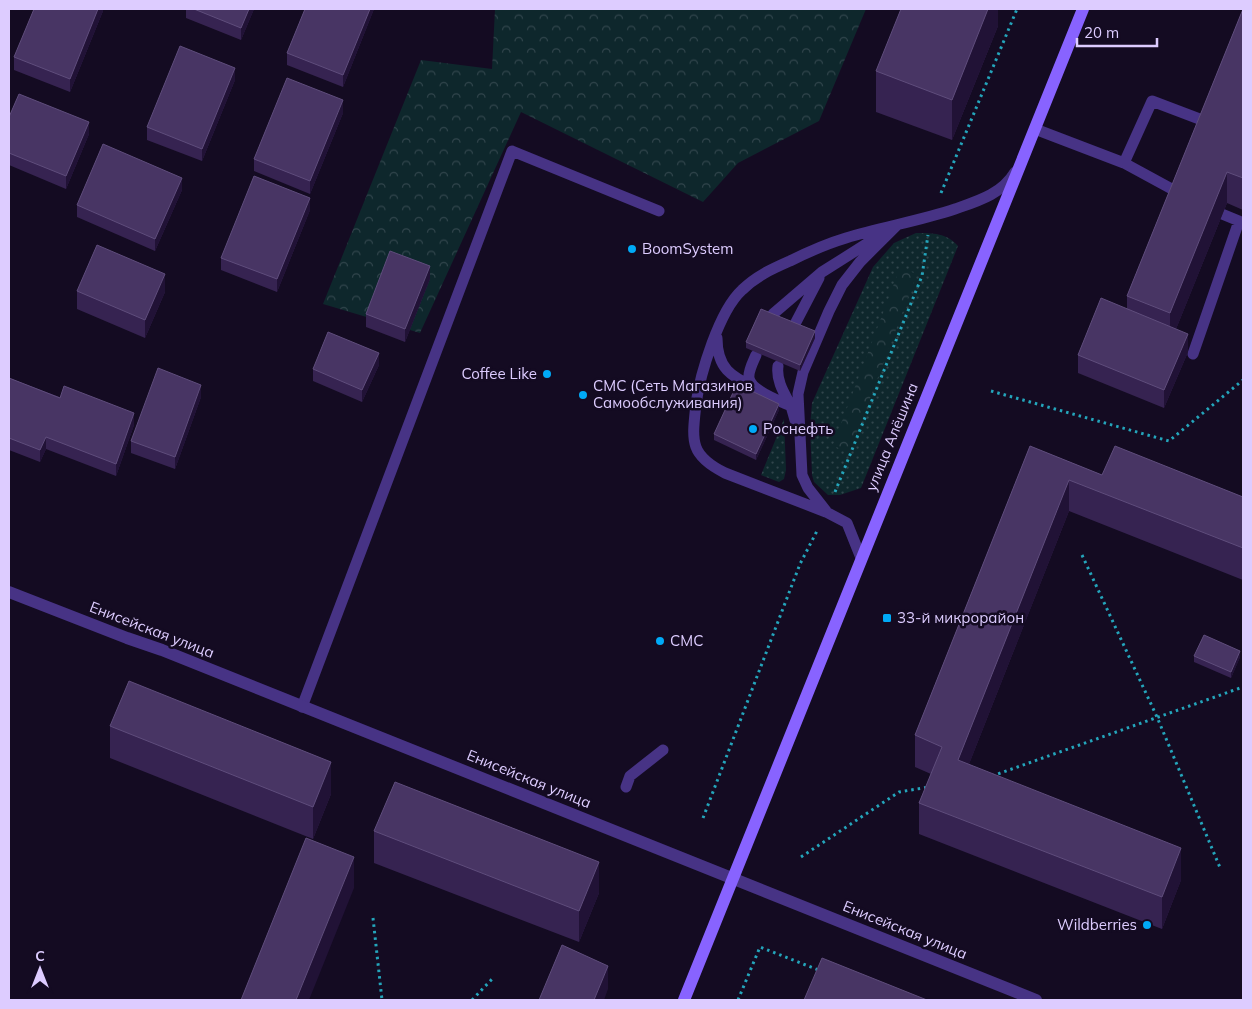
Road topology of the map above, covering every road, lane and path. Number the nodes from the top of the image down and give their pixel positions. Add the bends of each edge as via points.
1 (1017, 9) edge
2 (1083, 9) edge
3 (1210, 123) edge
4 (1035, 129) junction
5 (1022, 160) junction
6 (1124, 164) junction
7 (1181, 194) edge
8 (659, 211) dead end
9 (1222, 214) edge
10 (934, 216) junction
11 (898, 224) junction
12 (822, 272) junction
13 (773, 314) edge
14 (795, 324) edge
15 (718, 329) junction
16 (1193, 354) dead end
17 (756, 355) edge
18 (778, 366) dead end
19 (1243, 380) edge
20 (756, 389) junction
21 (991, 391) dead end
22 (791, 406) junction
23 (800, 440) junction
24 (826, 512) junction
25 (1082, 555) dead end
26 (861, 558) junction
27 (9, 592) edge
28 (1243, 687) edge
29 (302, 707) junction
30 (1157, 717) junction
31 (663, 750) dead end
32 (986, 777) edge
33 (937, 785) edge
34 (626, 787) dead end
35 (703, 818) dead end
36 (801, 857) dead end
37 (1221, 870) dead end
38 (734, 878) junction
39 (373, 918) dead end
40 (824, 972) edge
41 (494, 976) dead end
42 (382, 1000) edge
43 (472, 1000) edge
44 (684, 1000) edge
45 (738, 1000) edge
46 (1036, 1000) edge

1 - 10 path
2 - 4 street, улица Алёшина
3 - 6 lane via 1152,101
4 - 5 street, улица Алёшина
4 - 6 lane
5 - 10 lane via 1012,177 994,193
5 - 26 street, улица Алёшина
6 - 7 lane
8 - 29 lane via 512,151
9 - 16 lane via 1239,221
10 - 11 lane
10 - 24 path via 922,276
11 - 12 lane
11 - 15 lane via 845,238 762,273 740,291
11 - 23 lane via 860,262 842,285 829,311 800,381
12 - 13 lane
12 - 14 lane
15 - 20 lane via 718,354 725,368
15 - 24 lane via 697,399 694,437 698,453 709,465 724,473
17 - 20 lane via 749,377
18 - 22 lane via 780,385
19 - 21 path via 1169,441
20 - 22 lane
22 - 23 lane
23 - 24 lane via 802,475
24 - 26 lane via 847,523
24 - 35 path via 800,564
25 - 30 path
26 - 38 street, улица Алёшина
27 - 29 street, Енисейская улица
28 - 30 path
29 - 38 street, Енисейская улица
30 - 32 path
30 - 37 path
31 - 34 lane via 630,776
33 - 36 path via 899,792
38 - 44 street, улица Алёшина
38 - 46 street, Енисейская улица
39 - 42 path
40 - 45 path via 760,947
41 - 43 path

